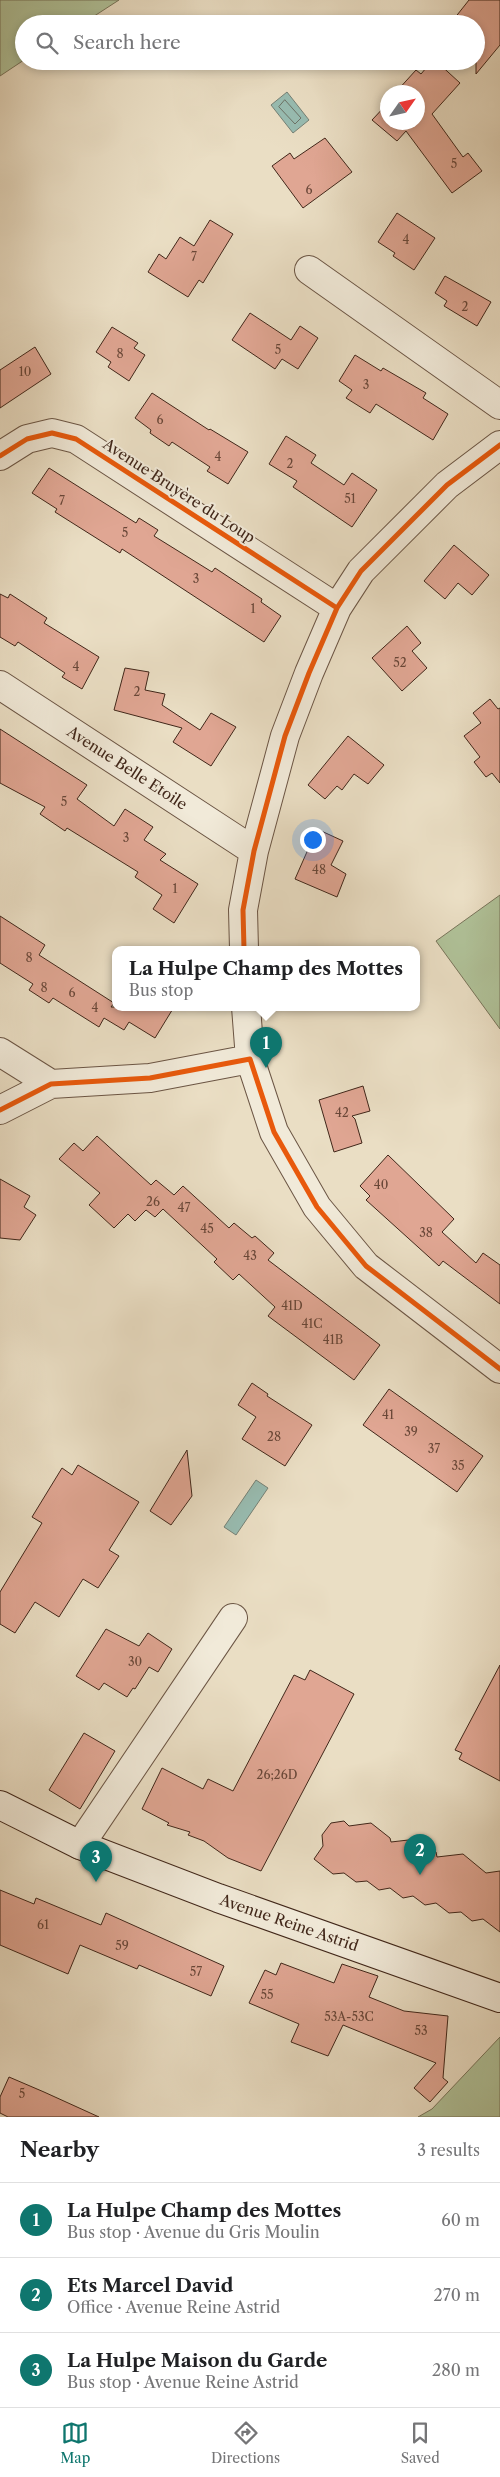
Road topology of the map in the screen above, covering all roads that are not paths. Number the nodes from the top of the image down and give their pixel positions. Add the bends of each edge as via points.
1 (309, 270) dead end
2 (500, 405) edge
3 (500, 444) edge
4 (0, 456) edge
5 (337, 608) junction
6 (0, 686) edge
7 (254, 851) junction
8 (244, 946) edge
9 (246, 1011) edge
10 (0, 1052) edge
11 (250, 1059) junction
12 (51, 1084) junction
13 (0, 1110) edge
14 (500, 1369) edge
15 (233, 1618) dead end
16 (0, 1805) edge
17 (80, 1845) junction
18 (500, 1998) edge

1 - 2 street
3 - 5 street via 447,486 361,571
4 - 5 street, Avenue Bruyère du Loup via 27,439 52,432 76,439
5 - 7 street via 285,736
6 - 7 street, Avenue Belle Etoile
7 - 8 street via 243,910
9 - 11 street
10 - 12 street
11 - 12 street via 150,1078
11 - 14 street via 274,1132 317,1208 366,1266
12 - 13 street
15 - 17 street
16 - 17 street, Avenue Reine Astrid
17 - 18 street, Avenue Reine Astrid via 218,1898

